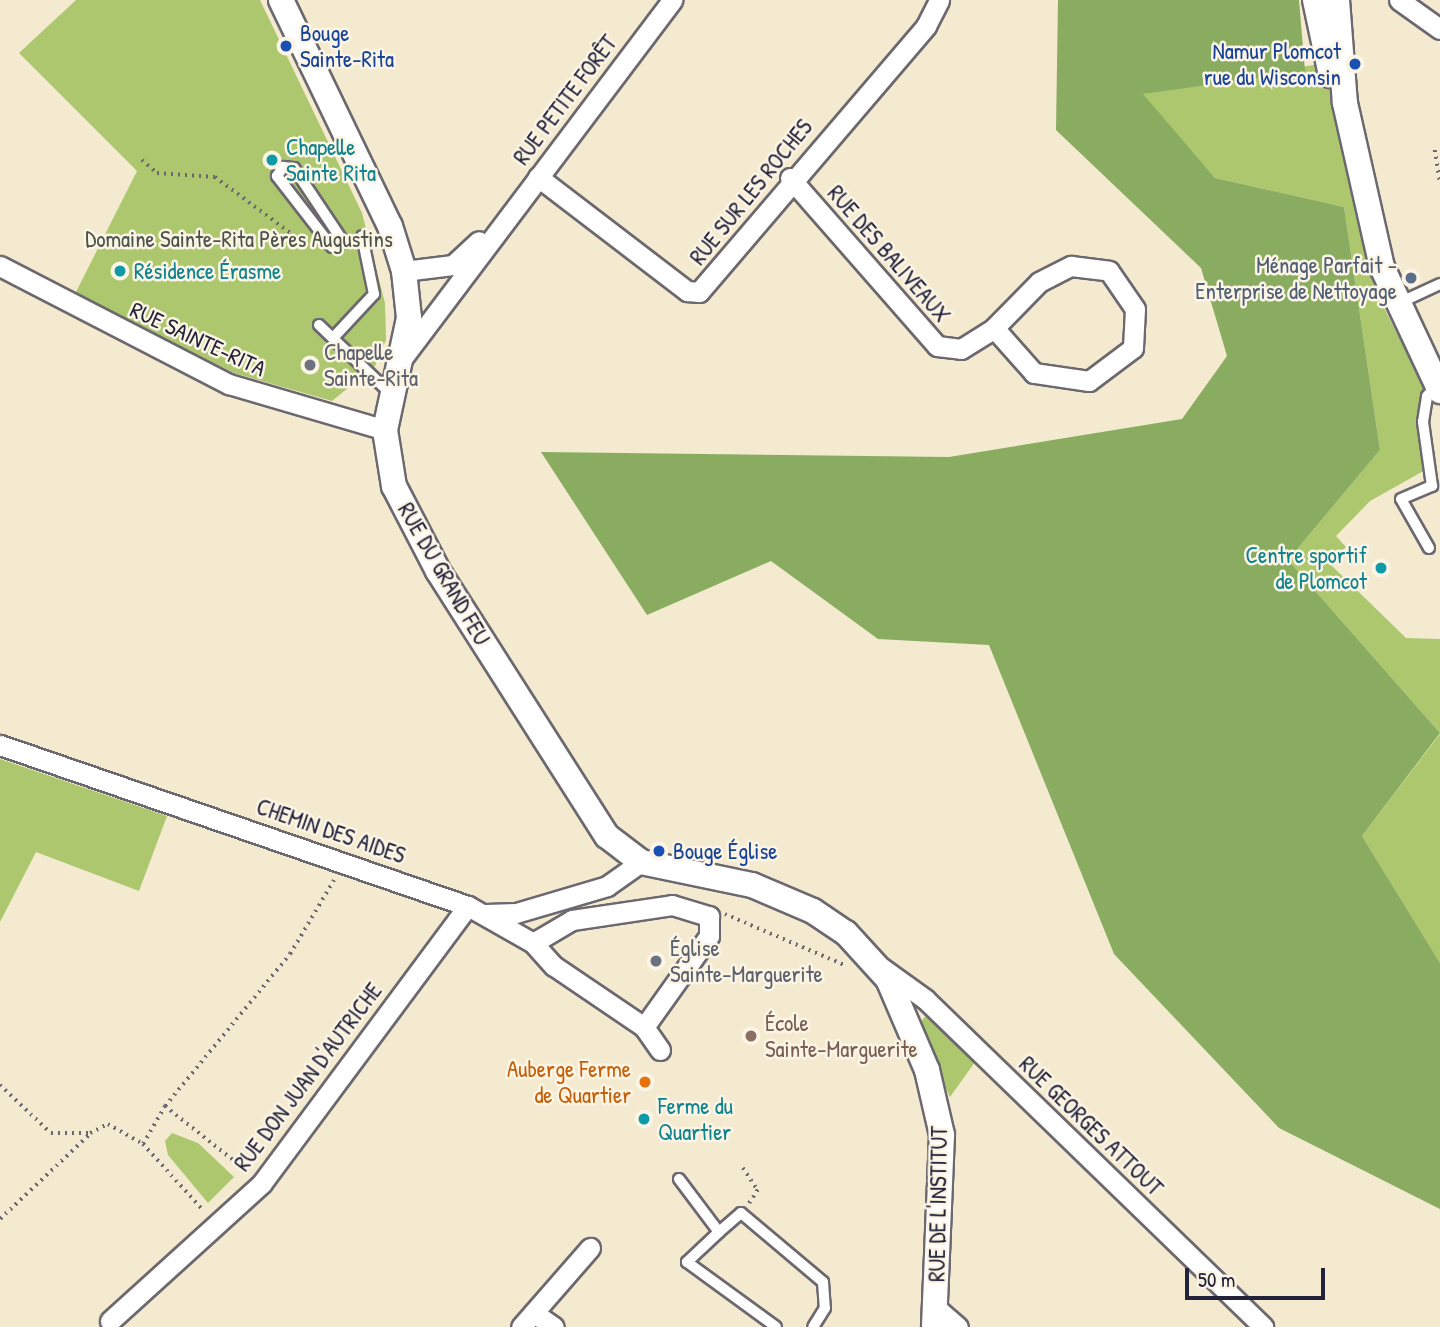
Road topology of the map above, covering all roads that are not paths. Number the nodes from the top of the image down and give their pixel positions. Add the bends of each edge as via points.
1 (672, 0) edge
2 (939, 0) edge
3 (1315, 0) edge
4 (1337, 0) edge
5 (1399, 0) edge
6 (290, 5) edge
7 (1440, 29) edge
8 (1345, 103) junction
9 (538, 177) junction
10 (790, 178) junction
11 (522, 197) junction
12 (362, 236) dead end
13 (344, 243) dead end
14 (332, 247) dead end
15 (0, 266) edge
16 (404, 271) junction
17 (1440, 284) edge
18 (1396, 305) junction
19 (319, 325) dead end
20 (995, 328) junction
21 (334, 338) junction
22 (400, 361) junction
23 (1438, 388) edge
24 (390, 393) junction
25 (385, 430) junction
26 (1432, 486) junction
27 (1440, 495) edge
28 (1429, 548) dead end
29 (0, 746) edge
30 (641, 862) junction
31 (476, 910) junction
32 (533, 943) junction
33 (868, 969) junction
34 (644, 1027) junction
35 (660, 1050) dead end
36 (679, 1179) dead end
37 (719, 1232) junction
38 (590, 1248) dead end
39 (935, 1317) edge
40 (528, 1320) edge
41 (110, 1321) dead end
42 (554, 1327) edge
43 (776, 1327) edge
44 (813, 1327) edge
45 (958, 1327) edge
46 (1262, 1327) edge

1 - 9 street, RUE PETITE FORÊT
2 - 10 street, RUE SUR LES ROCHES via 926,26
3 - 8 street via 1334,83
4 - 8 street
5 - 7 street
6 - 16 street, RUE DU GRAND FEU via 390,226
8 - 18 street
9 - 10 street, RUE SUR LES ROCHES via 687,291 699,292
9 - 11 street, RUE PETITE FORÊT
10 - 20 street, RUE DES BALIVEAUX via 937,346 961,349
11 - 16 street, RUE PETITE FORÊT via 503,205 469,256
11 - 22 street, RUE PETITE FORÊT
12 - 21 lane via 374,294
13 - 14 lane via 294,168 283,167 277,176
15 - 25 street, RUE SAINTE-RITA via 229,384
16 - 22 street, RUE DU GRAND FEU via 409,317
17 - 18 lane
18 - 23 street
19 - 21 lane
20 - 20 street, RUE DES BALIVEAUX via 1039,282 1071,266 1109,271 1135,309 1133,348 1089,381 1034,373
21 - 24 lane
22 - 24 street, RUE DU GRAND FEU
23 - 26 lane via 1427,396 1423,422
24 - 25 street, RUE DU GRAND FEU
25 - 30 street, RUE DU GRAND FEU via 394,486 438,571 574,793 607,836
26 - 27 lane
26 - 28 lane via 1401,499
29 - 31 street, CHEMIN DES AIDES via 346,861
30 - 31 street, CHEMIN DES AIDES via 607,886 516,912
30 - 33 street, RUE DU GRAND FEU via 752,885 813,911
31 - 32 street
31 - 41 street, RUE DON JUAN D'AUTRICHE via 262,1183
32 - 34 street via 554,966
32 - 34 street via 572,920 672,905 709,916 709,936
33 - 39 street, RUE DE L'INSTITUT via 938,1102 943,1135
33 - 46 street, RUE GEORGES ATTOUT via 925,999
34 - 35 street
36 - 37 lane
37 - 43 lane via 687,1262
37 - 44 lane via 741,1213 823,1283 825,1308
38 - 40 street
39 - 45 street
40 - 42 street

